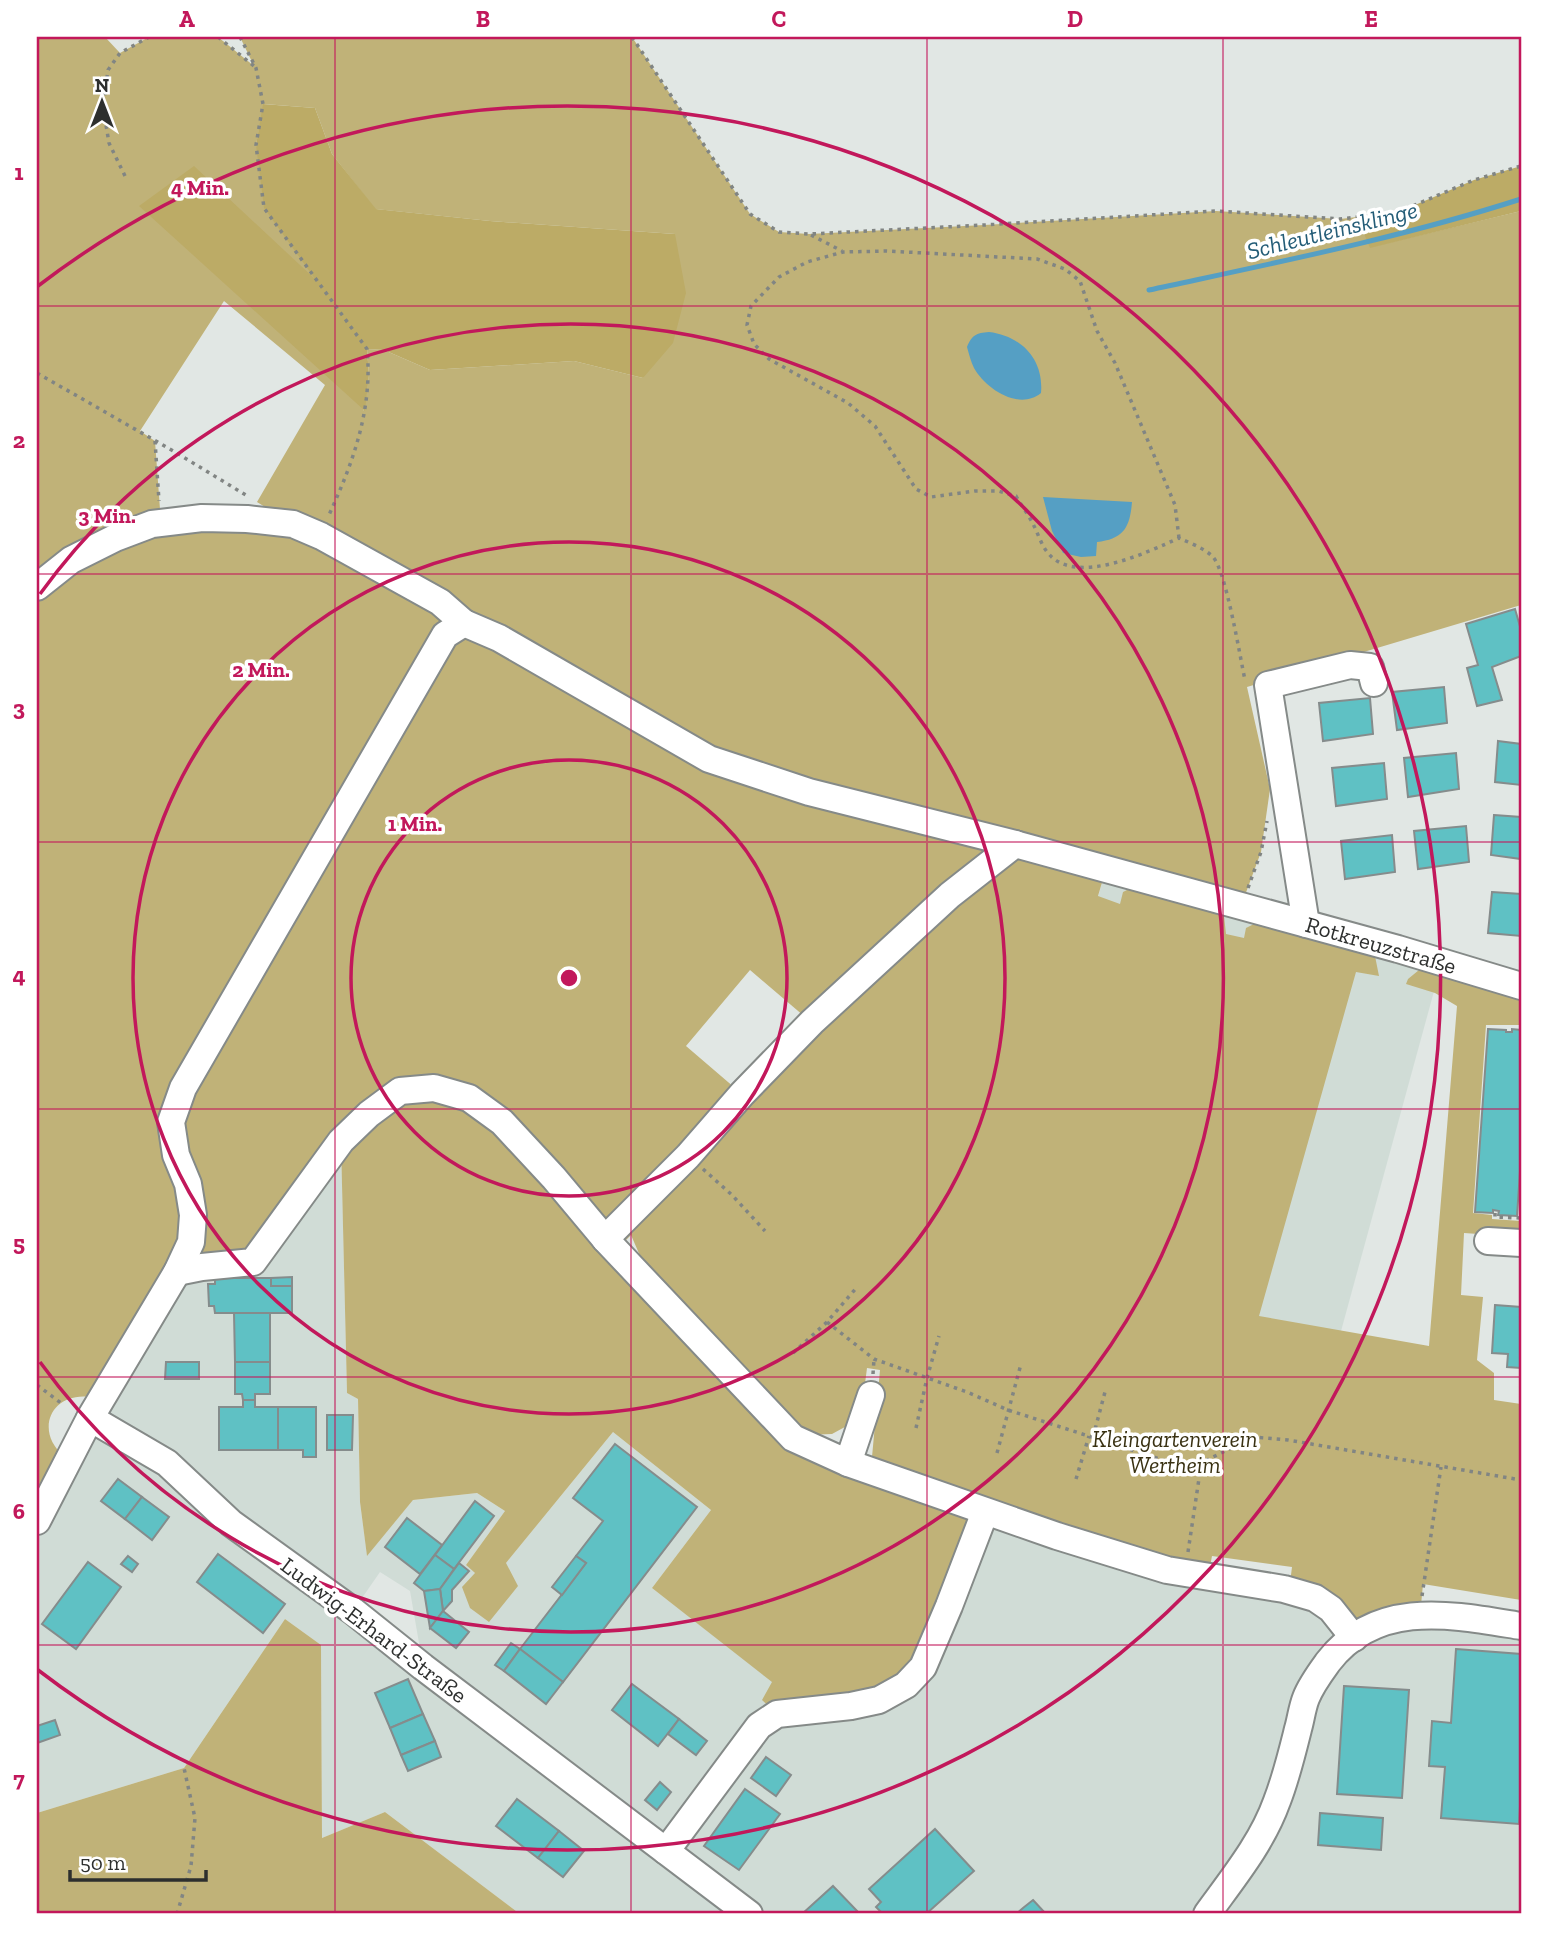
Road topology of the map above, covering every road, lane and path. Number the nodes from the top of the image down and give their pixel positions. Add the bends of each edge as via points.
1 (149, 37) edge
2 (218, 37) edge
3 (240, 37) edge
4 (632, 37) edge
5 (256, 68) junction
6 (1521, 166) edge
7 (125, 176) dead end
8 (809, 234) junction
9 (843, 252) junction
10 (37, 373) edge
11 (155, 441) junction
12 (257, 502) dead end
13 (161, 523) junction
14 (321, 536) junction
15 (1179, 538) junction
16 (37, 587) edge
17 (464, 623) junction
18 (1374, 683) dead end
19 (1247, 687) dead end
20 (1268, 817) dead end
21 (1015, 844) junction
22 (1241, 906) junction
23 (1306, 924) junction
24 (1521, 986) edge
25 (688, 1156) junction
26 (1495, 1213) dead end
27 (1521, 1218) edge
28 (765, 1231) dead end
29 (605, 1239) junction
30 (1488, 1241) dead end
31 (1521, 1243) edge
32 (177, 1272) junction
33 (858, 1286) dead end
34 (827, 1322) junction
35 (939, 1336) dead end
36 (793, 1353) dead end
37 (1021, 1364) dead end
38 (928, 1378) junction
39 (37, 1385) edge
40 (1105, 1392) dead end
41 (871, 1395) dead end
42 (61, 1402) dead end
43 (1008, 1410) junction
44 (90, 1418) junction
45 (916, 1428) dead end
46 (1091, 1437) junction
47 (997, 1453) dead end
48 (848, 1463) junction
49 (1441, 1466) junction
50 (1200, 1472) junction
51 (1076, 1479) dead end
52 (1521, 1480) edge
53 (985, 1512) junction
54 (37, 1521) edge
55 (1184, 1574) junction
56 (1420, 1616) junction
57 (1521, 1626) edge
58 (1354, 1637) junction
59 (184, 1768) dead end
60 (666, 1851) junction
61 (177, 1914) edge
62 (749, 1914) edge
63 (1207, 1914) edge

1 - 7 path via 120,53 108,70 103,107 109,143
2 - 5 path
3 - 5 path
4 - 8 path via 750,214 779,232
5 - 14 path via 263,104 256,145 264,208 367,349 365,411 344,482
6 - 8 path via 1395,213 1340,219 1216,211
8 - 9 path
9 - 15 path via 1037,259 1065,269 1080,281 1097,331 1175,505
9 - 15 path via 807,262 779,277 751,306 747,325 754,344 769,359 848,403 875,425 916,489 931,497 975,491 1016,496 1048,554 1086,568 1143,554
10 - 11 path
11 - 12 path
11 - 13 path
13 - 14 street, Rotkreuzstraße via 247,519 293,524
13 - 16 street, Rotkreuzstraße via 115,538 71,560
14 - 17 street, Rotkreuzstraße via 440,602
15 - 19 path via 1214,559
17 - 21 street, Rotkreuzstraße via 499,638 709,759 809,792
17 - 32 street via 445,635 183,1088 171,1122 193,1215 191,1242
18 - 23 street via 1370,667 1350,665 1268,685
20 - 22 path
21 - 22 street, Rotkreuzstraße
21 - 25 street via 950,895 812,1022
22 - 23 street, Rotkreuzstraße
23 - 24 street, Rotkreuzstraße
25 - 28 path
25 - 29 street
26 - 27 path via 1495,1217
29 - 32 street via 502,1122 469,1098 434,1088 400,1091 369,1114 341,1141 253,1262
29 - 48 street via 793,1438
30 - 31 street
32 - 44 street
33 - 34 path
34 - 36 path
34 - 38 path via 874,1359
35 - 38 path
37 - 43 path
38 - 43 path
38 - 45 path
39 - 42 path
40 - 46 path
41 - 48 street
43 - 46 path
43 - 47 path
44 - 54 street
44 - 60 street, Ludwig-Erhard-Straße via 167,1462 231,1523
46 - 50 path
46 - 51 path
48 - 53 street
49 - 50 path via 1252,1437 1207,1460
49 - 52 path
49 - 56 path
50 - 55 path
53 - 55 street
53 - 60 street via 923,1667 915,1676 879,1700 777,1714 759,1726
55 - 58 street via 1315,1598 1331,1609
56 - 57 street via 1461,1616
56 - 58 street via 1395,1618
58 - 63 street via 1317,1676 1306,1699 1277,1802 1259,1840
59 - 61 path via 195,1818 191,1866
60 - 62 street, Ludwig-Erhard-Straße

